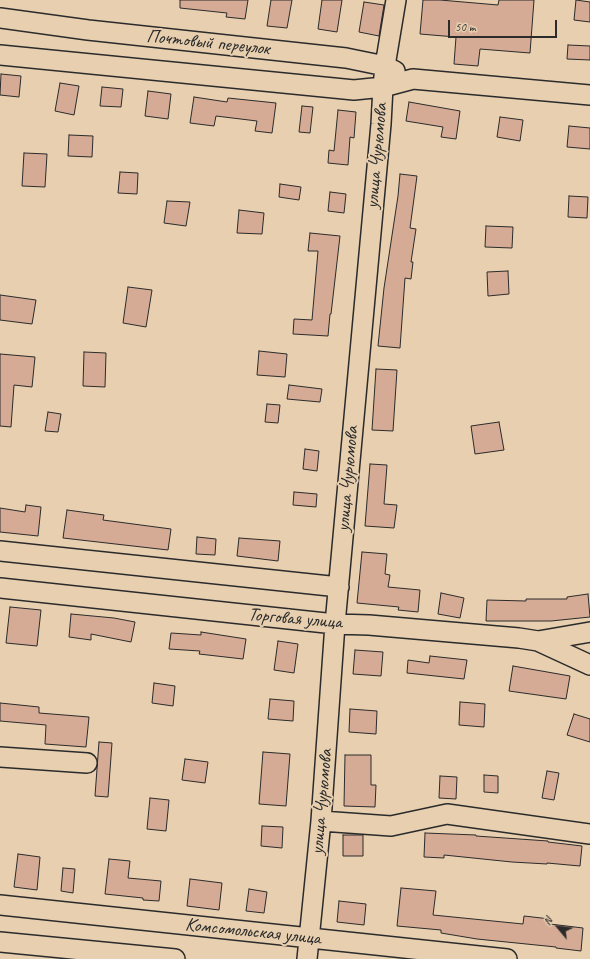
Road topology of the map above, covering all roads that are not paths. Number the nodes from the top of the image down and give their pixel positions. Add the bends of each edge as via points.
1 (396, 0) edge
2 (0, 18) edge
3 (0, 55) edge
4 (385, 66) junction
5 (413, 80) junction
6 (383, 87) junction
7 (590, 95) edge
8 (0, 550) edge
9 (339, 587) junction
10 (0, 588) edge
11 (335, 624) junction
12 (590, 632) edge
13 (538, 641) junction
14 (590, 665) edge
15 (0, 757) edge
16 (87, 763) dead end
17 (321, 821) junction
18 (590, 834) edge
19 (0, 905) edge
20 (310, 939) junction
21 (0, 942) edge
22 (175, 959) edge
23 (307, 959) edge
24 (507, 959) edge

1 - 4 street, улица Чурюмова
2 - 4 street, Почтовый переулок via 346,58
3 - 6 street, Почтовый переулок via 354,90
4 - 5 street, Почтовый переулок
4 - 6 street, улица Чурюмова
5 - 6 street, Почтовый переулок
5 - 7 street, Почтовый переулок
6 - 9 street, улица Чурюмова
8 - 9 street, Торговая улица
9 - 11 street, улица Чурюмова
10 - 11 street, Торговая улица
11 - 13 street, Торговая улица via 384,626
11 - 17 street, улица Чурюмова
12 - 13 street, Торговая улица
13 - 14 street
15 - 16 street
17 - 18 street via 391,826 447,814
17 - 20 street, улица Чурюмова
19 - 20 street, Комсомольская улица
20 - 23 street, улица Чурюмова
20 - 24 street, Комсомольская улица
21 - 22 street, Комсомольская улица

